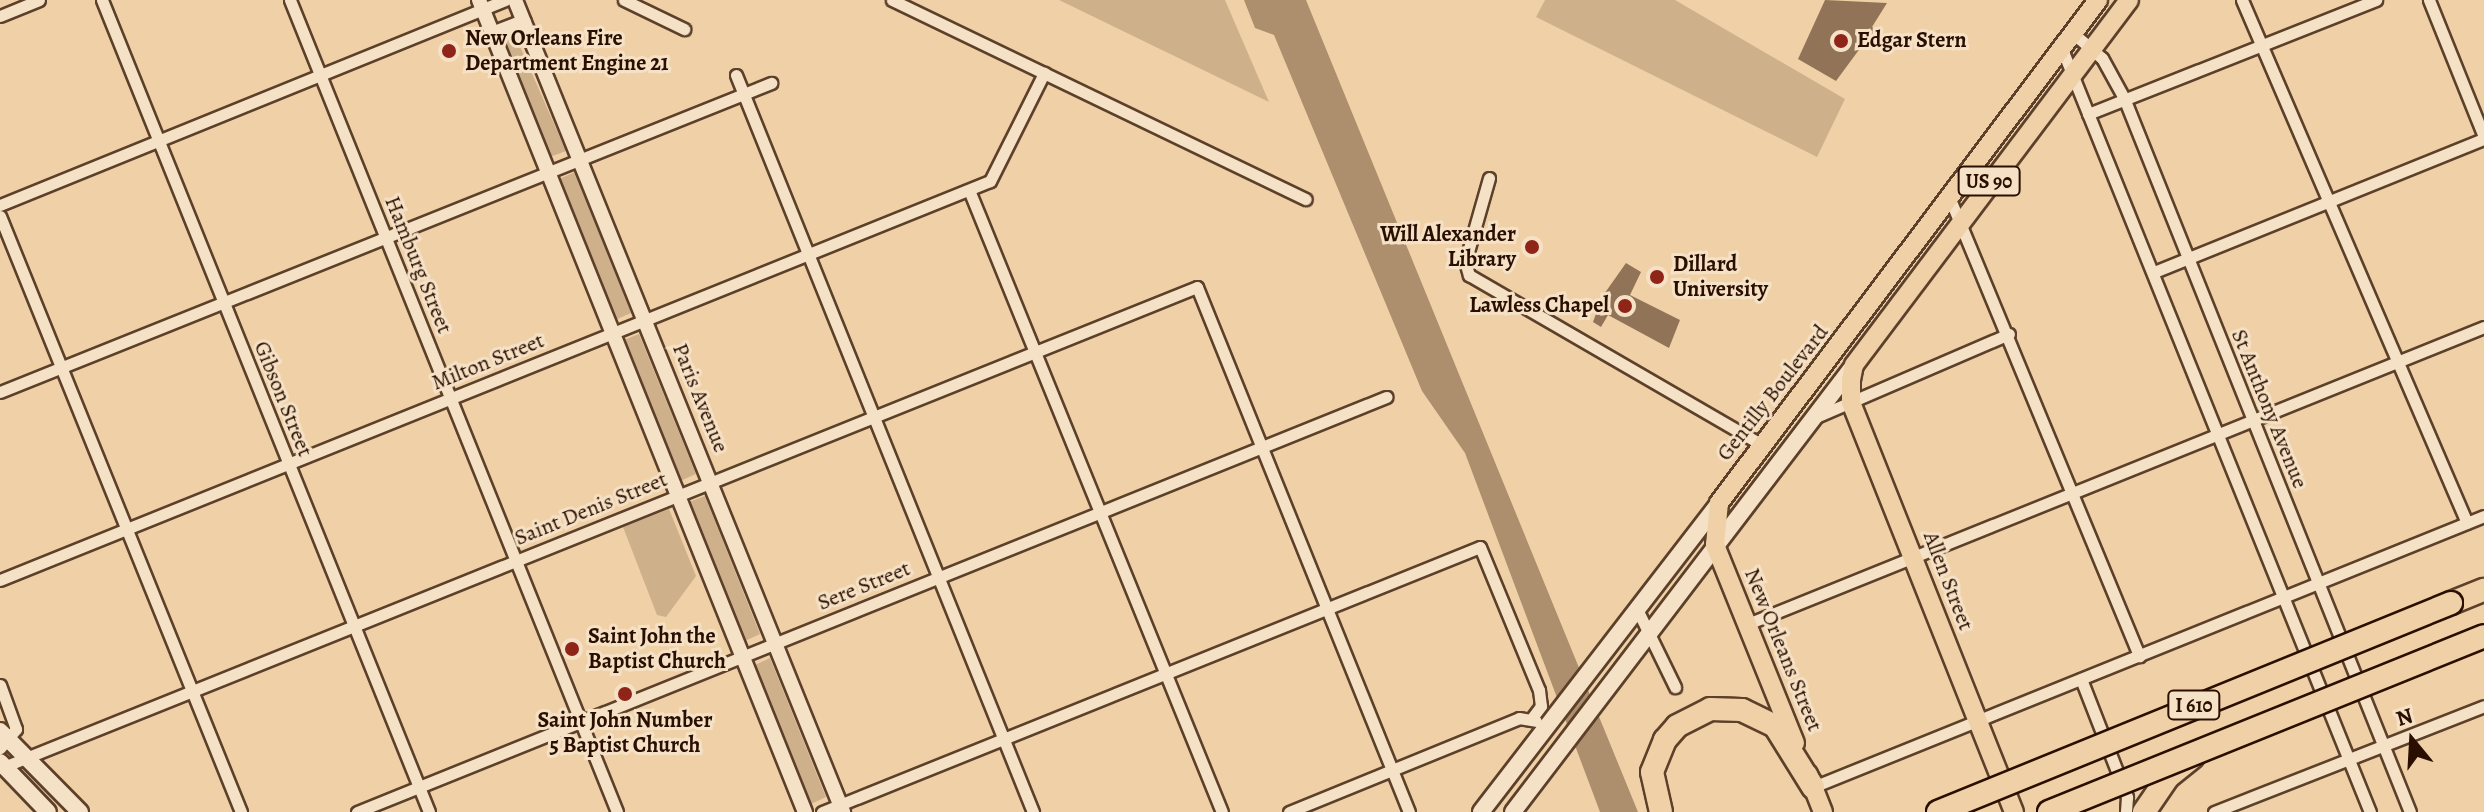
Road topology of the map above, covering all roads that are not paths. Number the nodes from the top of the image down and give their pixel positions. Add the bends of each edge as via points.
1 (39, 0) edge
2 (102, 0) edge
3 (290, 0) edge
4 (505, 0) edge
5 (515, 0) edge
6 (624, 0) edge
7 (892, 0) edge
8 (2098, 0) edge
9 (2129, 0) edge
10 (2242, 0) edge
11 (2376, 0) edge
12 (2429, 0) edge
13 (481, 5) edge
14 (0, 16) edge
15 (524, 22) junction
16 (684, 29) dead end
17 (492, 34) junction
18 (2068, 42) junction
19 (2261, 44) junction
20 (2093, 47) junction
21 (1044, 73) junction
22 (2072, 73) junction
23 (736, 75) dead end
24 (320, 76) junction
25 (771, 83) dead end
26 (744, 94) junction
27 (2124, 98) junction
28 (2088, 114) junction
29 (2484, 138) edge
30 (158, 141) junction
31 (580, 159) junction
32 (548, 172) junction
33 (1489, 178) dead end
34 (969, 190) junction
35 (1306, 199) dead end
36 (1950, 199) junction
37 (2330, 201) junction
38 (0, 205) edge
39 (0, 216) edge
40 (1960, 221) junction
41 (385, 237) junction
42 (808, 255) junction
43 (2186, 259) junction
44 (2154, 272) junction
45 (223, 303) junction
46 (645, 320) junction
47 (2484, 327) edge
48 (613, 334) junction
49 (2009, 334) junction
50 (1035, 350) junction
51 (2399, 363) junction
52 (1854, 365) junction
53 (61, 367) junction
54 (0, 392) edge
55 (1386, 397) dead end
56 (451, 399) junction
57 (1851, 402) junction
58 (873, 415) junction
59 (1815, 417) junction
60 (2253, 422) junction
61 (2220, 435) junction
62 (1761, 444) junction
63 (1262, 446) junction
64 (288, 464) junction
65 (710, 482) junction
66 (678, 495) junction
67 (2075, 495) junction
68 (1719, 503) junction
69 (1100, 512) junction
70 (2484, 516) edge
71 (2467, 523) junction
72 (125, 529) junction
73 (1715, 545) junction
74 (1913, 559) junction
75 (515, 561) junction
76 (939, 577) junction
77 (0, 580) edge
78 (2319, 583) junction
79 (2484, 590) edge
80 (2282, 598) junction
81 (1327, 609) junction
82 (1637, 609) junction
83 (1745, 625) junction
84 (354, 626) junction
85 (1649, 633) junction
86 (2484, 636) edge
87 (775, 643) junction
88 (2139, 656) junction
89 (743, 657) junction
90 (1165, 673) junction
91 (2081, 679) junction
92 (0, 685) edge
93 (1675, 687) dead end
94 (191, 692) junction
95 (2484, 706) edge
96 (1532, 718) junction
97 (582, 721) junction
98 (1976, 722) junction
99 (1549, 726) junction
100 (1003, 738) junction
101 (3, 740) edge
102 (2384, 745) junction
103 (2207, 748) junction
104 (26, 758) junction
105 (2349, 758) junction
106 (1, 766) edge
107 (1393, 770) junction
108 (419, 787) junction
109 (1813, 787) junction
110 (842, 808) edge
111 (48, 812) edge
112 (80, 812) edge
113 (241, 812) edge
114 (357, 812) edge
115 (429, 812) edge
116 (617, 812) edge
117 (805, 812) edge
118 (822, 812) edge
119 (1033, 812) edge
120 (1222, 812) edge
121 (1289, 812) edge
122 (1409, 812) edge
123 (1481, 812) edge
124 (1513, 812) edge
125 (1661, 812) edge
126 (1823, 812) edge
127 (1938, 812) edge
128 (2014, 812) edge
129 (2049, 812) edge
130 (2126, 812) edge
131 (2144, 812) edge
132 (2214, 812) edge
133 (2370, 812) edge
134 (2410, 812) edge

1 - 14 street
2 - 30 street, Gibson Street
3 - 24 street, Hamburg Street
4 - 13 street
5 - 15 street, Paris Avenue
6 - 16 street
7 - 21 street
8 - 18 main road, Gentilly Boulevard / US 90
9 - 20 main road, US 90
10 - 19 street
11 - 19 street
12 - 29 street
13 - 17 street
13 - 24 street
15 - 17 street
15 - 31 street, Paris Avenue
17 - 32 street
18 - 20 street, St Anthony Avenue
18 - 22 street
18 - 36 main road, Gentilly Boulevard / US 90
19 - 27 street
19 - 37 street
20 - 22 main road, US 90
20 - 27 street, St Anthony Avenue
21 - 34 street, Milton Street via 990,181
21 - 35 street
22 - 28 street
22 - 40 main road, US 90
23 - 26 street
24 - 30 street
24 - 41 street, Hamburg Street
25 - 26 street
26 - 31 street
26 - 42 street
27 - 28 street
27 - 43 street, St Anthony Avenue
28 - 44 street
29 - 37 street
30 - 38 street
30 - 45 street, Gibson Street
31 - 32 street
31 - 46 street, Paris Avenue
32 - 41 street
32 - 48 street
33 - 62 street via 1465,262 1469,275
34 - 42 street, Milton Street
34 - 50 street
36 - 40 street
36 - 62 main road, Gentilly Boulevard / US 90
37 - 43 street
37 - 51 street
39 - 53 street
40 - 49 street
40 - 52 main road, US 90
41 - 45 street
41 - 56 street, Hamburg Street
42 - 46 street, Milton Street
42 - 58 street
43 - 44 street
43 - 60 street, St Anthony Avenue
44 - 61 street
45 - 53 street
45 - 64 street, Gibson Street
46 - 48 street, Milton Street
46 - 65 street, Paris Avenue
47 - 51 street
48 - 56 street, Milton Street
48 - 66 street
49 - 57 street
49 - 67 street
50 - 58 street, Saint Denis Street
50 - 63 street, Saint Denis Street via 1197,287
50 - 69 street
51 - 60 street
51 - 71 street
52 - 57 main road, Allen Street
52 - 59 main road
53 - 54 street
53 - 72 street
55 - 63 street, Sere Street
56 - 64 street, Milton Street
56 - 75 street, Hamburg Street
57 - 59 street
57 - 74 main road, Allen Street
58 - 65 street, Saint Denis Street
58 - 76 street
59 - 73 main road
60 - 61 street
60 - 78 street, St Anthony Avenue
61 - 67 street
61 - 80 street
62 - 68 main road, Gentilly Boulevard / US 90
63 - 69 street, Sere Street
63 - 81 street
64 - 72 street, Milton Street
64 - 84 street, Gibson Street
65 - 66 street, Saint Denis Street
65 - 87 street, Paris Avenue
66 - 75 street, Saint Denis Street
66 - 89 street
67 - 74 street
67 - 88 street
68 - 73 main road, New Orleans Street
68 - 82 main road, Gentilly Boulevard
69 - 76 street, Sere Street
69 - 90 street
70 - 71 street
71 - 78 street
72 - 77 street, Milton Street
72 - 94 street
73 - 83 main road, New Orleans Street
73 - 85 main road
74 - 83 street
74 - 98 main road, Allen Street
75 - 84 street, Saint Denis Street
75 - 97 street, Hamburg Street
76 - 87 street, Sere Street
76 - 100 street
78 - 80 street
78 - 102 street, St Anthony Avenue
79 - 127 highway, I 610, bridge
80 - 88 street
80 - 105 street
81 - 90 street
81 - 96 street via 1480,547 1539,690 1541,706
81 - 107 street
82 - 85 street
82 - 99 main road, Gentilly Boulevard
83 - 109 main road, New Orleans Street
84 - 94 street, Saint Denis Street
84 - 108 street, Gibson Street
85 - 93 street
85 - 124 main road
86 - 103 highway, I 610, bridge
87 - 89 street, Sere Street
87 - 110 street, Paris Avenue
88 - 91 street
89 - 97 street, Sere Street
89 - 117 street
90 - 100 street
90 - 120 street
91 - 98 street
91 - 130 street via 2127,797
92 - 101 street via 16,729
94 - 104 street, Saint Denis Street
94 - 113 street
95 - 102 street
96 - 99 street
96 - 107 street via 1519,718
97 - 108 street, Sere Street
97 - 116 street, Hamburg Street
98 - 109 street
98 - 128 main road, Allen Street
99 - 123 main road, Gentilly Boulevard
100 - 110 street
100 - 119 street
101 - 104 main road
102 - 105 street
102 - 134 street, St Anthony Avenue
103 - 129 highway, I 610, bridge
103 - 131 highway, bridge via 2168,777
104 - 106 street, Saint Denis Street
104 - 112 main road
105 - 132 street
105 - 133 street
106 - 111 main road
107 - 121 street
107 - 122 street
108 - 114 street, Sere Street
108 - 115 street, Gibson Street
109 - 125 highway via 1775,726 1742,710 1710,709 1689,718 1665,740 1652,785
109 - 126 main road, New Orleans Street
110 - 118 street

